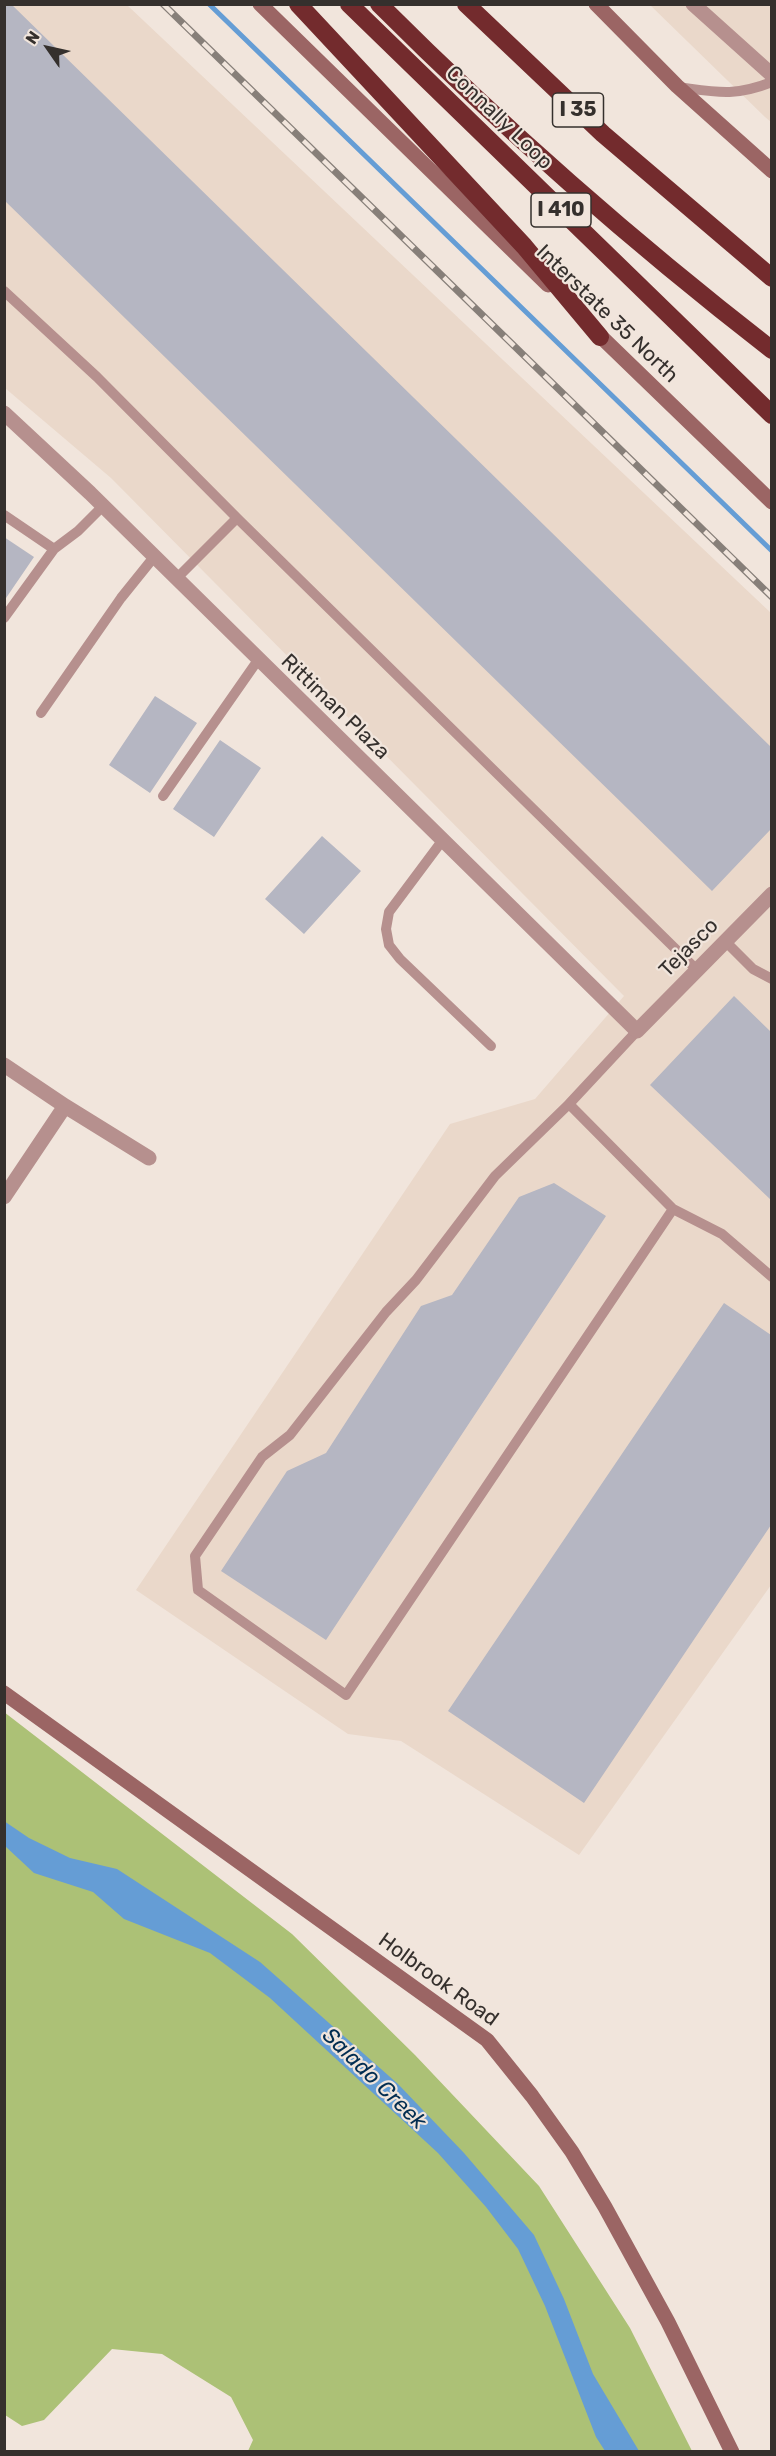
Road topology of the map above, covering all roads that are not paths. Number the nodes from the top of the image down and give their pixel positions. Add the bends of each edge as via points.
1 (260, 4) edge
2 (298, 4) edge
3 (349, 4) edge
4 (379, 4) edge
5 (466, 4) edge
6 (596, 4) edge
7 (693, 4) edge
8 (771, 75) edge
9 (771, 82) edge
10 (677, 86) junction
11 (771, 171) edge
12 (693, 212) junction
13 (771, 267) edge
14 (771, 278) edge
15 (4, 291) edge
16 (600, 337) junction
17 (771, 350) edge
18 (4, 413) edge
19 (771, 416) edge
20 (771, 502) edge
21 (103, 506) junction
22 (4, 515) edge
23 (237, 518) junction
24 (54, 549) junction
25 (154, 557) junction
26 (176, 579) junction
27 (4, 618) edge
28 (258, 660) junction
29 (41, 713) dead end
30 (163, 796) dead end
31 (442, 841) junction
32 (771, 894) edge
33 (725, 941) junction
34 (697, 970) junction
35 (771, 979) edge
36 (637, 1031) junction
37 (491, 1046) dead end
38 (4, 1065) edge
39 (569, 1104) junction
40 (65, 1106) junction
41 (149, 1158) dead end
42 (4, 1197) edge
43 (673, 1209) junction
44 (771, 1277) edge
45 (4, 1693) edge
46 (732, 2451) edge

1 - 16 street, Interstate 35 North
2 - 16 highway via 524,246
3 - 19 highway, Connally Loop / I 410
4 - 17 highway, I 35 via 533,150
5 - 12 highway, I 35 via 603,134
6 - 10 street
7 - 8 street
9 - 10 lane via 727,93
10 - 11 street
12 - 13 highway
12 - 14 highway, I 35
15 - 23 lane via 97,377
16 - 20 street, Interstate 35 North
18 - 21 street, Rittiman Plaza
21 - 24 lane
21 - 25 street, Rittiman Plaza
22 - 24 lane
23 - 26 lane
23 - 34 lane
24 - 27 lane
25 - 26 street, Rittiman Plaza
25 - 29 lane
26 - 28 street, Rittiman Plaza
28 - 30 lane
28 - 31 street, Rittiman Plaza
31 - 36 street, Rittiman Plaza
31 - 37 lane via 388,912 388,945
32 - 33 street, Tejasco
33 - 34 street, Tejasco
33 - 35 lane via 753,969
34 - 36 street, Tejasco
36 - 39 lane
38 - 40 street
39 - 43 lane
39 - 43 lane via 495,1176 290,1435 262,1457 195,1556 198,1590 346,1695
40 - 41 street
40 - 42 street
43 - 44 lane via 722,1234
45 - 46 street, Holbrook Road via 487,2040 572,2152 605,2207

